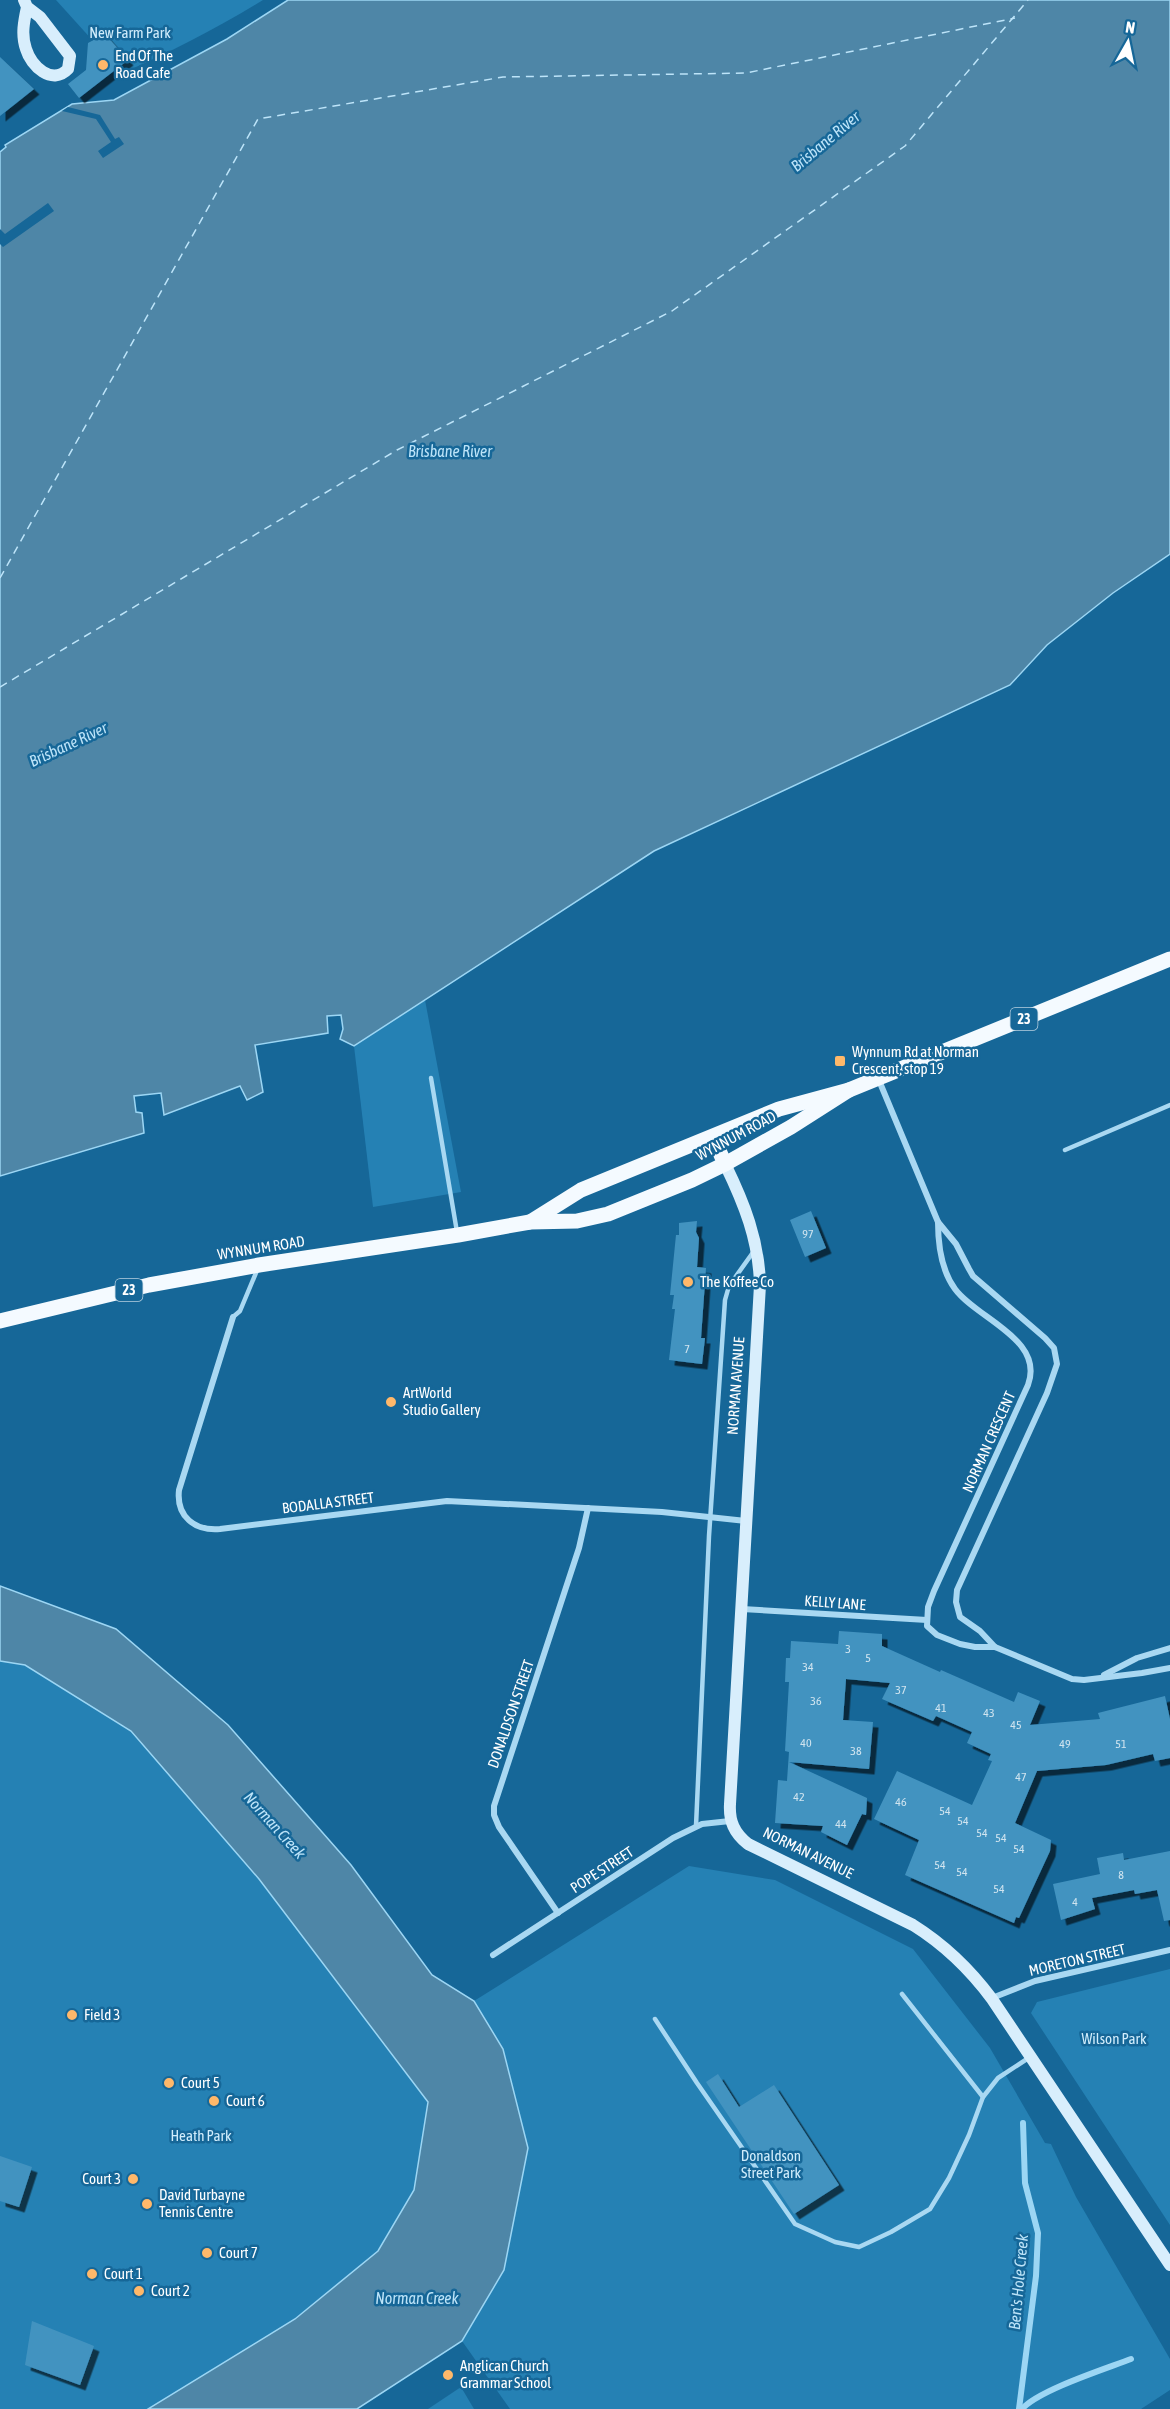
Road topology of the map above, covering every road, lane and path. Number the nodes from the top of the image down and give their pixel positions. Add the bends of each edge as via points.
1 (25, 3) edge
2 (1170, 960) edge
3 (431, 1078) dead end
4 (878, 1078) junction
5 (849, 1090) junction
6 (1170, 1106) edge
7 (713, 1137) junction
8 (1065, 1150) dead end
9 (724, 1164) junction
10 (530, 1222) junction
11 (938, 1222) junction
12 (458, 1235) junction
13 (757, 1247) junction
14 (259, 1265) junction
15 (233, 1317) joint
16 (0, 1321) edge
17 (588, 1508) junction
18 (710, 1516) junction
19 (746, 1521) junction
20 (742, 1609) junction
21 (927, 1620) junction
22 (994, 1647) junction
23 (1170, 1648) edge
24 (1170, 1668) edge
25 (1100, 1677) junction
26 (730, 1821) junction
27 (696, 1826) junction
28 (558, 1913) junction
29 (1170, 1950) edge
30 (493, 1955) dead end
31 (902, 1994) dead end
32 (992, 1999) junction
33 (655, 2019) dead end
34 (1030, 2057) junction
35 (983, 2097) junction
36 (1170, 2265) edge

1 - 1 street via 70,56 68,69 61,75 42,72 26,50
2 - 4 main road, WYNNUM ROAD / 23
3 - 12 lane
4 - 5 main road, WYNNUM ROAD / 23
4 - 11 street, NORMAN CRESCENT
5 - 7 main road, WYNNUM ROAD / 23 via 785,1107
5 - 9 main road, WYNNUM ROAD / 23
6 - 8 lane
7 - 9 main road, NORMAN AVENUE
7 - 10 main road, WYNNUM ROAD / 23 via 581,1190
9 - 10 main road, WYNNUM ROAD / 23 via 608,1214 577,1221
9 - 13 street, NORMAN AVENUE
10 - 12 main road, WYNNUM ROAD / 23
11 - 21 street, NORMAN CRESCENT via 939,1249 952,1285 1024,1348 1031,1374 934,1591
11 - 22 street, NORMAN CRESCENT via 956,1244 973,1276 1045,1338 1057,1358 1047,1393 957,1590 960,1617
12 - 14 main road, WYNNUM ROAD / 23
13 - 18 lane, NORMAN AVENUE via 729,1286 725,1300
13 - 19 street, NORMAN AVENUE via 759,1309
14 - 15 lane, BODALLA STREET via 240,1311
14 - 16 main road, WYNNUM ROAD / 23 via 149,1285
15 - 17 street, BODALLA STREET via 178,1493 181,1512 197,1526 220,1529 447,1501
17 - 18 street, BODALLA STREET
17 - 28 street, DONALDSON STREET via 579,1548 494,1806 499,1827
18 - 19 street, BODALLA STREET
18 - 27 lane, NORMAN AVENUE
19 - 20 street, NORMAN AVENUE
20 - 21 street, KELLY LANE
20 - 26 street, NORMAN AVENUE
21 - 22 street, NORMAN CRESCENT via 931,1631 960,1644
22 - 25 street, NORMAN CRESCENT via 1072,1679
23 - 25 street, NORMAN CRESCENT via 1137,1658
24 - 25 street, NORMAN CRESCENT
26 - 27 street, POPE STREET
26 - 32 street, NORMAN AVENUE via 744,1841 760,1851 931,1936 960,1960
27 - 28 street, POPE STREET
28 - 30 street, POPE STREET
29 - 32 street, MORETON STREET via 1035,1981
31 - 35 lane
32 - 34 street, NORMAN AVENUE
33 - 35 lane via 795,2224 835,2242 859,2247 930,2209 954,2167
34 - 35 lane via 998,2078
34 - 36 street, NORMAN AVENUE

